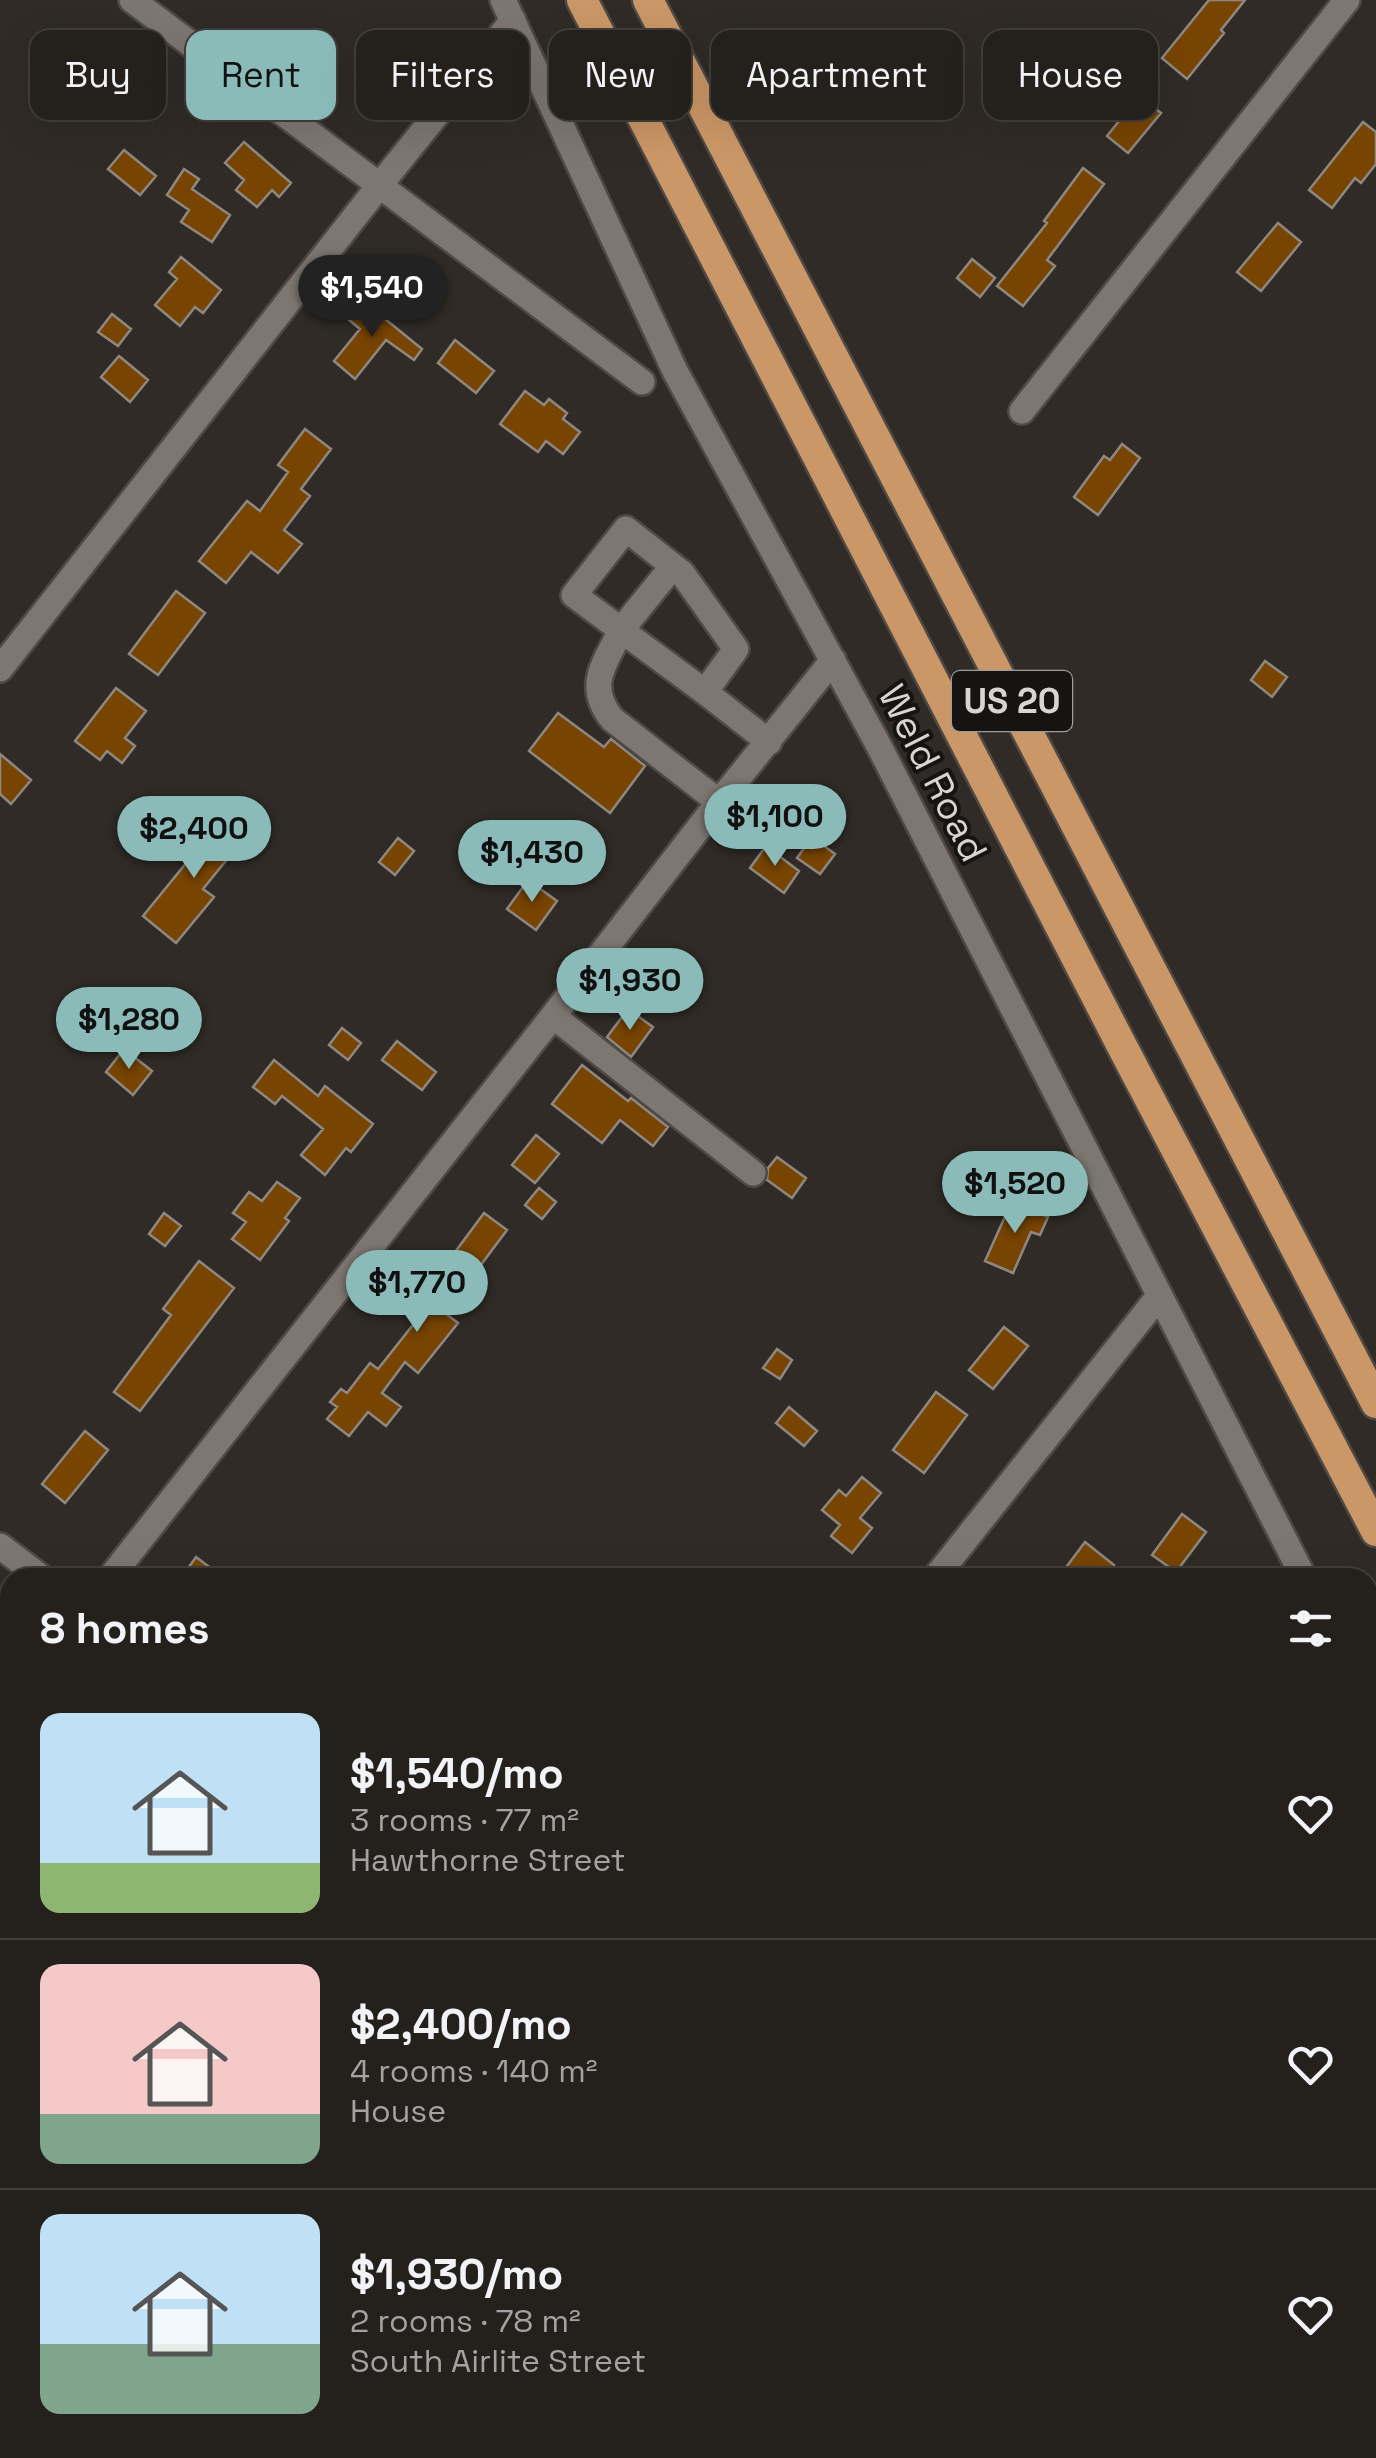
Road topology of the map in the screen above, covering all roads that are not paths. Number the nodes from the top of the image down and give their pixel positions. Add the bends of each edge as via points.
1 (132, 0) edge
2 (582, 0) edge
3 (648, 0) edge
4 (1347, 0) edge
5 (508, 10) edge
6 (380, 186) junction
7 (642, 382) dead end
8 (1022, 411) dead end
9 (673, 566) junction
10 (620, 630) junction
11 (833, 660) junction
12 (0, 669) edge
13 (705, 692) junction
14 (768, 742) junction
15 (719, 802) junction
16 (553, 1016) junction
17 (754, 1173) dead end
18 (1159, 1296) junction
19 (1376, 1403) edge
20 (1376, 1531) edge
21 (0, 1546) edge
22 (29, 1568) edge
23 (118, 1568) edge
24 (943, 1568) edge
25 (1299, 1568) edge

1 - 6 street
2 - 20 highway, US 20
3 - 19 highway, US 20
4 - 8 street
5 - 6 street
5 - 11 street, Weld Road via 675,370
6 - 7 street
6 - 12 street
9 - 10 street
9 - 10 street via 626,529 574,594
9 - 13 street via 736,649
10 - 13 street
10 - 15 street via 598,678 602,706
11 - 14 street
11 - 18 street, Weld Road
13 - 14 street
14 - 15 street
15 - 16 street
16 - 17 street
16 - 23 street
18 - 24 street
18 - 25 street, Weld Road
21 - 22 street

